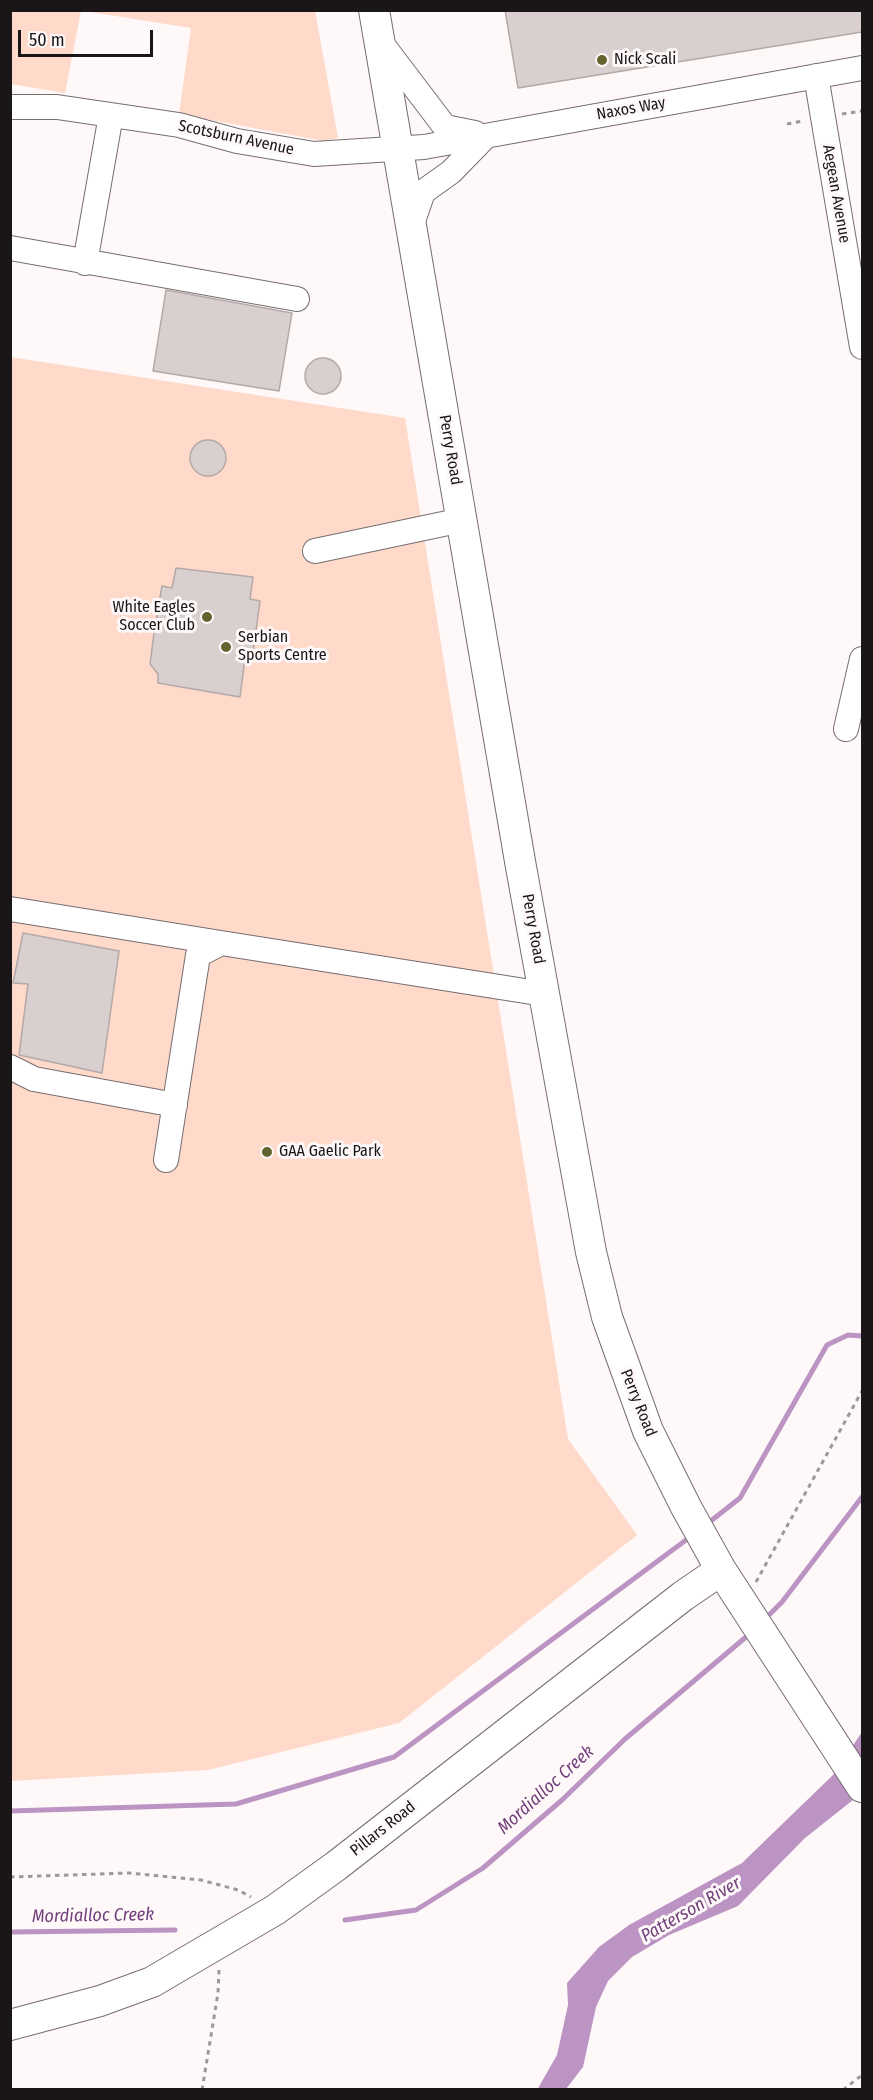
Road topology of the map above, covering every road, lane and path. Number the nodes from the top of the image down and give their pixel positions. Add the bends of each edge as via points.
1 (374, 10) edge
2 (379, 40) junction
3 (862, 68) edge
4 (816, 76) junction
5 (10, 107) edge
6 (111, 116) junction
7 (486, 136) junction
8 (399, 150) junction
9 (411, 227) junction
10 (10, 248) edge
11 (85, 263) junction
12 (297, 299) dead end
13 (862, 347) edge
14 (462, 520) junction
15 (315, 551) dead end
16 (862, 659) edge
17 (846, 729) dead end
18 (10, 909) edge
19 (221, 943) junction
20 (544, 994) junction
21 (10, 1066) edge
22 (175, 1105) junction
23 (166, 1160) dead end
24 (862, 1391) edge
25 (721, 1570) junction
26 (744, 1604) junction
27 (862, 1787) edge
28 (10, 1878) edge
29 (276, 1910) junction
30 (220, 1944) junction
31 (10, 2025) edge
32 (862, 2075) edge
33 (202, 2090) edge
34 (843, 2090) edge

1 - 2 main road, Perry Road
2 - 7 street via 445,127
2 - 8 main road, Perry Road
3 - 4 street, Naxos Way
4 - 7 street, Naxos Way
4 - 13 street, Aegean Avenue
5 - 6 street, Scotsburn Avenue via 57,107
6 - 8 street, Scotsburn Avenue via 179,125 314,154
6 - 11 street
7 - 8 street, Naxos Way
7 - 9 street via 451,172 423,192
8 - 9 main road, Perry Road
9 - 14 main road, Perry Road
10 - 11 street
11 - 12 street
14 - 15 street
14 - 20 main road, Perry Road
16 - 17 street
18 - 19 street
19 - 20 street
19 - 22 street via 198,955
20 - 25 main road, Perry Road via 591,1252 607,1317 648,1431
21 - 22 street via 34,1079
22 - 23 street
24 - 26 path
25 - 26 main road, Perry Road
25 - 29 main road, Pillars Road
26 - 27 main road, Perry Road
28 - 29 path via 129,1872 201,1880 238,1890
29 - 30 main road, Pillars Road
30 - 31 main road, Pillars Road via 152,1982 100,2001
30 - 33 path via 218,1993
32 - 34 path

